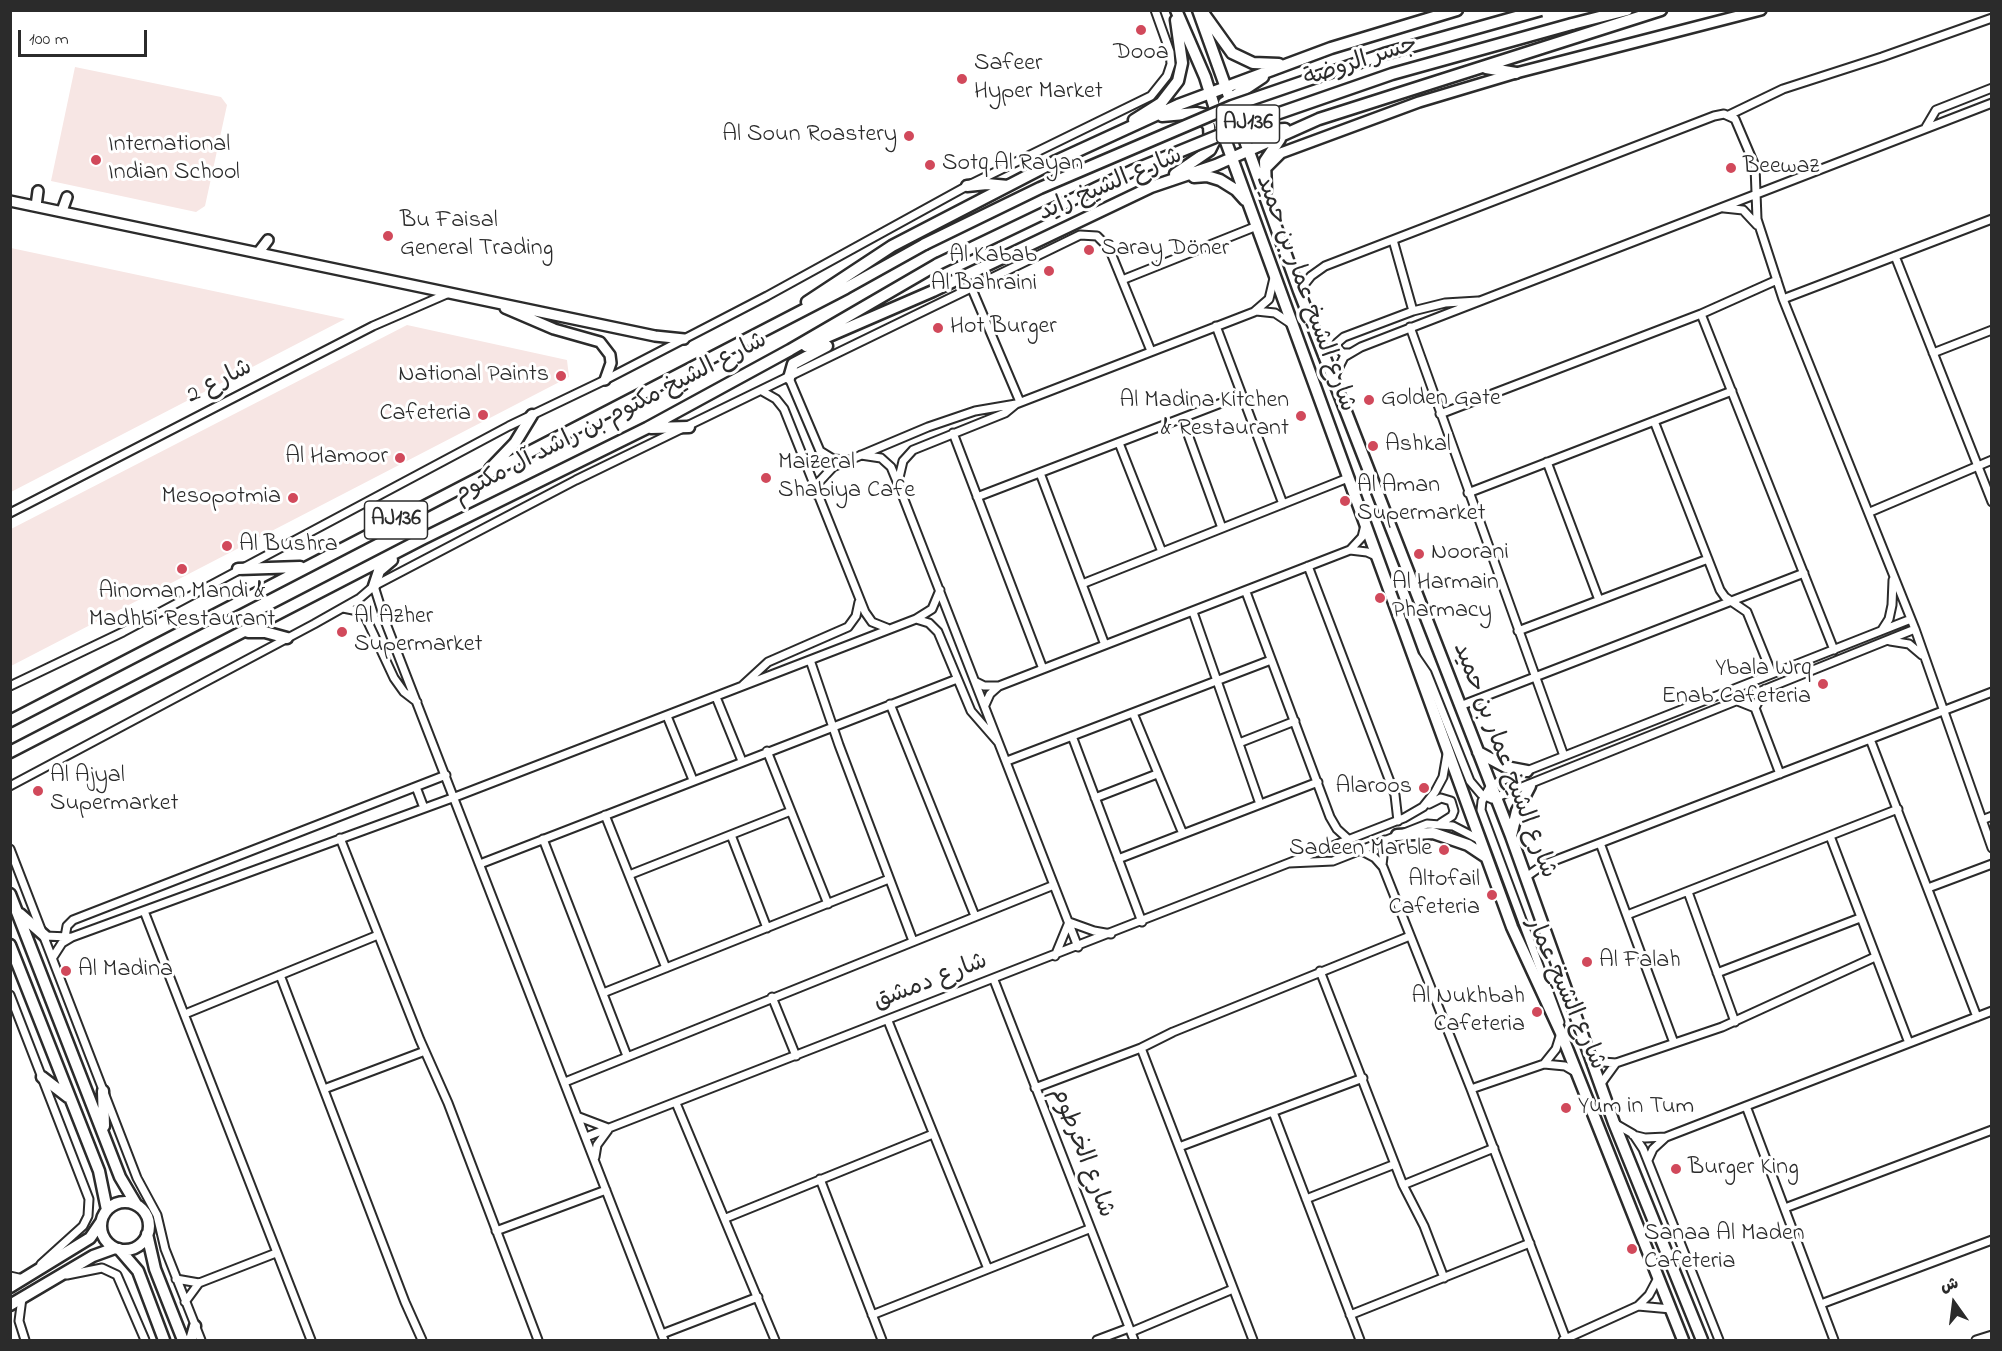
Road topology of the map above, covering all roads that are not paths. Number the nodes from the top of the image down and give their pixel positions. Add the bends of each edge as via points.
1 (1155, 10) edge
2 (1175, 10) edge
3 (1199, 10) edge
4 (1457, 10) edge
5 (1541, 10) edge
6 (1627, 10) edge
7 (1661, 10) edge
8 (1761, 10) edge
9 (1992, 18) edge
10 (1297, 60) junction
11 (1483, 67) junction
12 (1268, 72) junction
13 (1516, 73) junction
14 (1992, 88) edge
15 (1242, 91) junction
16 (1220, 94) junction
17 (1992, 103) edge
18 (1196, 113) junction
19 (1729, 115) junction
20 (1237, 118) junction
21 (1150, 119) junction
22 (1319, 119) junction
23 (1220, 123) junction
24 (1926, 128) junction
25 (1283, 135) junction
26 (1242, 137) junction
27 (1105, 138) junction
28 (1210, 150) junction
29 (1247, 152) junction
30 (1232, 158) junction
31 (1266, 183) junction
32 (967, 186) junction
33 (1008, 186) junction
34 (1150, 187) junction
35 (38, 191) dead end
36 (1755, 194) junction
37 (67, 197) dead end
38 (1266, 200) junction
39 (10, 201) edge
40 (1119, 202) junction
41 (36, 206) junction
42 (1250, 207) junction
43 (1718, 208) junction
44 (62, 211) junction
45 (1992, 219) edge
46 (1257, 226) junction
47 (1758, 226) junction
48 (268, 240) dead end
49 (1393, 240) junction
50 (925, 244) joint
51 (258, 253) junction
52 (1895, 256) junction
53 (938, 264) joint
54 (1273, 270) junction
55 (1122, 280) junction
56 (1777, 280) junction
57 (972, 290) junction
58 (933, 291) junction
59 (1299, 291) junction
60 (449, 293) junction
61 (481, 299) junction
62 (1783, 299) junction
63 (1480, 301) junction
64 (1413, 311) junction
65 (1254, 312) junction
66 (1701, 314) junction
67 (782, 320) junction
68 (1216, 326) junction
69 (1410, 327) junction
70 (1992, 330) edge
71 (1296, 331) junction
72 (684, 339) junction
73 (790, 351) junction
74 (1151, 351) junction
75 (1349, 353) junction
76 (1933, 353) junction
77 (789, 378) junction
78 (1333, 379) junction
79 (605, 380) junction
80 (762, 391) junction
81 (1732, 391) junction
82 (1242, 395) junction
83 (1018, 403) junction
84 (1440, 414) junction
85 (532, 415) junction
86 (1182, 418) junction
87 (1654, 421) junction
88 (689, 427) junction
89 (647, 428) junction
90 (953, 433) junction
91 (1119, 443) junction
92 (861, 455) junction
93 (849, 460) junction
94 (1992, 460) edge
95 (1547, 462) junction
96 (1977, 466) junction
97 (1040, 473) junction
98 (481, 477) junction
99 (1348, 478) junction
100 (898, 484) junction
101 (1468, 493) junction
102 (817, 495) junction
103 (977, 497) junction
104 (1992, 502) edge
105 (1284, 504) junction
106 (1870, 512) junction
107 (10, 513) edge
108 (1365, 525) junction
109 (1222, 528) junction
110 (411, 545) junction
111 (1350, 550) junction
112 (1162, 552) junction
113 (1378, 558) junction
114 (1708, 559) junction
115 (307, 566) junction
116 (1308, 566) junction
117 (238, 568) junction
118 (1804, 573) junction
119 (1893, 575) junction
120 (1082, 584) junction
121 (374, 586) junction
122 (940, 590) junction
123 (1246, 592) junction
124 (858, 597) junction
125 (1599, 600) junction
126 (1734, 601) junction
127 (343, 608) junction
128 (1193, 612) junction
129 (916, 619) junction
130 (1911, 619) junction
131 (888, 628) junction
132 (1915, 629) junction
133 (1518, 631) junction
134 (1880, 631) junction
135 (242, 633) junction
136 (286, 638) junction
137 (1881, 642) junction
138 (1105, 645) junction
139 (1834, 650) junction
140 (1415, 656) junction
141 (1925, 658) junction
142 (810, 660) junction
143 (1271, 660) junction
144 (1043, 669) junction
145 (1772, 674) junction
146 (1535, 676) junction
147 (957, 679) junction
148 (1218, 681) junction
149 (976, 682) junction
150 (742, 685) junction
151 (999, 686) junction
152 (10, 687) edge
153 (1766, 688) junction
154 (1992, 692) edge
155 (716, 697) junction
156 (1735, 700) junction
157 (418, 703) junction
158 (890, 705) junction
159 (985, 705) junction
160 (1460, 706) junction
161 (1755, 708) junction
162 (1944, 710) junction
163 (1133, 713) junction
164 (667, 716) junction
165 (11, 720) edge
166 (1295, 721) junction
167 (834, 726) junction
168 (1072, 736) junction
169 (1870, 739) junction
170 (1000, 743) junction
171 (1239, 743) junction
172 (767, 751) junction
173 (1478, 751) junction
174 (13, 752) edge
175 (1447, 753) junction
176 (1564, 756) junction
177 (742, 761) junction
178 (1007, 761) junction
179 (1527, 771) junction
180 (1157, 774) junction
181 (1780, 774) junction
182 (446, 775) junction
183 (693, 780) junction
184 (1318, 782) junction
185 (1491, 785) junction
186 (11, 786) edge
187 (1530, 786) junction
188 (416, 787) junction
189 (1484, 796) junction
190 (455, 797) junction
191 (1095, 798) junction
192 (1496, 799) junction
193 (1260, 804) junction
194 (1423, 807) junction
195 (424, 808) junction
196 (1898, 809) junction
197 (791, 812) junction
198 (605, 815) junction
199 (1992, 816) edge
200 (1982, 820) junction
201 (1398, 821) junction
202 (1441, 824) junction
203 (1183, 834) junction
204 (731, 835) junction
205 (1397, 835) junction
206 (1511, 836) junction
207 (1830, 836) junction
208 (340, 838) junction
209 (543, 839) junction
210 (1348, 839) junction
211 (1385, 840) junction
212 (1480, 840) junction
213 (1600, 843) junction
214 (1992, 848) edge
215 (10, 849) edge
216 (1360, 850) junction
217 (1486, 857) junction
218 (1118, 859) junction
219 (1289, 863) junction
220 (480, 864) junction
221 (1992, 864) edge
222 (1383, 867) junction
223 (629, 875) junction
224 (1526, 877) junction
225 (890, 879) junction
226 (1054, 885) junction
227 (1928, 888) junction
228 (1688, 892) junction
229 (10, 894) edge
230 (828, 904) junction
231 (144, 911) junction
232 (18, 912) junction
233 (1627, 915) junction
234 (975, 916) junction
235 (1860, 918) junction
236 (1069, 922) junction
237 (1142, 922) junction
238 (766, 928) junction
239 (1112, 934) junction
240 (378, 935) junction
241 (45, 936) junction
242 (1410, 936) junction
243 (69, 937) junction
244 (913, 941) junction
245 (10, 945) edge
246 (1078, 947) junction
247 (1055, 956) junction
248 (53, 957) junction
249 (1875, 957) junction
250 (666, 968) junction
251 (1320, 971) junction
252 (1717, 973) junction
253 (280, 975) junction
254 (993, 980) junction
255 (603, 993) junction
256 (10, 995) edge
257 (772, 997) junction
258 (1992, 1011) edge
259 (185, 1014) junction
260 (1977, 1017) junction
261 (888, 1021) junction
262 (1735, 1022) junction
263 (1561, 1034) junction
264 (1674, 1043) junction
265 (1909, 1043) junction
266 (1141, 1048) junction
267 (425, 1051) junction
268 (627, 1056) junction
269 (796, 1056) junction
270 (1590, 1057) junction
271 (1616, 1063) junction
272 (1544, 1064) junction
273 (1576, 1072) junction
274 (42, 1077) junction
275 (1363, 1078) junction
276 (565, 1082) junction
277 (1600, 1085) junction
278 (1035, 1088) junction
279 (324, 1089) junction
280 (1472, 1089) junction
281 (103, 1091) junction
282 (70, 1098) junction
283 (676, 1103) junction
284 (1746, 1106) junction
285 (1273, 1112) junction
286 (578, 1116) junction
287 (1614, 1123) junction
288 (610, 1128) junction
289 (1992, 1130) edge
290 (933, 1134) junction
291 (1633, 1134) junction
292 (104, 1136) junction
293 (586, 1137) junction
294 (1666, 1137) junction
295 (1179, 1147) junction
296 (1494, 1148) junction
297 (594, 1160) junction
298 (1648, 1160) junction
299 (1395, 1164) junction
300 (820, 1179) junction
301 (1403, 1185) junction
302 (606, 1190) junction
303 (1306, 1199) junction
304 (136, 1204) junction
305 (1785, 1208) junction
306 (107, 1209) junction
307 (726, 1218) junction
308 (101, 1222) junction
309 (1089, 1229) junction
310 (496, 1231) junction
311 (147, 1234) junction
312 (1992, 1240) edge
313 (1530, 1244) junction
314 (117, 1248) junction
315 (276, 1253) junction
316 (988, 1269) junction
317 (10, 1276) edge
318 (28, 1277) junction
319 (56, 1278) junction
320 (1444, 1278) junction
321 (1658, 1278) junction
322 (176, 1280) junction
323 (199, 1284) junction
324 (10, 1287) edge
325 (1233, 1289) junction
326 (758, 1297) junction
327 (22, 1298) junction
328 (185, 1302) junction
329 (1821, 1304) junction
330 (10, 1305) edge
331 (1638, 1306) junction
332 (1671, 1309) junction
333 (1350, 1315) junction
334 (872, 1316) junction
335 (10, 1319) edge
336 (195, 1326) junction
337 (19, 1327) junction
338 (1130, 1330) junction
339 (1992, 1335) edge
340 (663, 1337) edge
341 (1565, 1340) edge
342 (25, 1341) edge
343 (145, 1341) edge
344 (164, 1341) edge
345 (183, 1341) edge
346 (191, 1341) edge
347 (201, 1341) edge
348 (311, 1341) edge
349 (422, 1341) edge
350 (538, 1341) edge
351 (775, 1341) edge
352 (882, 1341) edge
353 (1097, 1341) edge
354 (1134, 1341) edge
355 (1253, 1341) edge
356 (1360, 1341) edge
357 (1683, 1341) edge
358 (1702, 1341) edge
359 (1719, 1341) edge
360 (1834, 1341) edge
361 (1976, 1341) edge

1 - 32 street via 1171,64 1156,92
2 - 16 main road, شارع الشيخ عمار بن حميد via 1205,77
2 - 27 main road via 1182,63 1178,81 1161,103
3 - 10 main road via 1224,45 1242,60 1264,65
3 - 16 main road, شارع الشيخ عمار بن حميد
4 - 10 main road, شارع الشيخ زايد
5 - 50 main road, جسر الروضة / AJ136, bridge via 1384,54 1242,103 1051,183
6 - 53 main road, جسر الروضة / AJ136, bridge via 1392,74 1242,126 1123,175
7 - 11 main road, شارع الشيخ زايد
8 - 13 street
9 - 19 street via 1783,89
10 - 12 main road, شارع الشيخ زايد
11 - 13 main road
11 - 22 main road, شارع الشيخ زايد
12 - 15 main road
12 - 16 main road, شارع الشيخ زايد
13 - 31 street via 1419,102 1281,153 1268,166
14 - 24 street via 1936,110
15 - 16 main road
15 - 20 main road via 1234,104
16 - 20 main road, شارع الشيخ عمار بن حميد
16 - 21 main road, شارع الشيخ زايد
16 - 23 main road, شارع الشيخ عمار بن حميد
16 - 23 main road
17 - 24 street
18 - 21 main road
18 - 23 main road
18 - 28 main road via 1209,126
19 - 36 street via 1737,121 1753,158
19 - 49 street via 1714,116
20 - 22 main road via 1254,131 1271,132
20 - 26 main road, شارع الشيخ عمار بن حميد
21 - 27 main road, شارع الشيخ زايد
22 - 25 main road, شارع الشيخ زايد
23 - 26 main road
23 - 28 main road
23 - 30 main road, شارع الشيخ عمار بن حميد
24 - 36 street
25 - 29 main road, شارع الشيخ زايد
25 - 31 main road via 1265,161
26 - 29 main road, شارع الشيخ عمار بن حميد
27 - 33 main road, شارع الشيخ زايد
28 - 34 main road
29 - 30 main road, شارع الشيخ زايد
29 - 38 main road, شارع الشيخ عمار بن حميد
30 - 34 main road, شارع الشيخ زايد
30 - 42 main road, شارع الشيخ عمار بن حميد
31 - 38 main road
32 - 33 main road
32 - 72 street
33 - 67 main road, شارع الشيخ زايد via 892,246
34 - 40 main road, شارع الشيخ زايد
35 - 41 street
36 - 43 street
36 - 47 street
37 - 44 street
38 - 59 main road, شارع الشيخ عمار بن حميد
39 - 41 street
40 - 42 main road via 1207,176 1236,190
40 - 58 main road, شارع الشيخ زايد
41 - 44 street
42 - 46 main road, شارع الشيخ عمار بن حميد
43 - 47 street via 1743,210
43 - 63 street
44 - 51 street
45 - 52 street
46 - 54 main road, شارع الشيخ عمار بن حميد
46 - 55 street
47 - 56 street
48 - 51 street
49 - 59 street via 1325,266
49 - 64 street
50 - 67 main road, شارع الشيخ مكتوم بن راشد آل مكتوم / AJ136
51 - 60 street
52 - 62 street
52 - 76 street
53 - 73 main road, شارع الشيخ مكتوم بن راشد آل مكتوم / AJ136
54 - 65 street via 1271,294
54 - 71 main road, شارع الشيخ عمار بن حميد
55 - 57 street via 1109,248 1097,236 1080,235
55 - 74 street
56 - 62 street
56 - 66 street
57 - 77 street
57 - 83 street
58 - 73 main road, شارع الشيخ زايد via 835,336
58 - 77 main road via 802,358 793,364
59 - 78 main road, شارع الشيخ عمار بن حميد
60 - 61 street
60 - 107 street, شارع 2 via 381,321
61 - 72 street
61 - 79 street via 600,342 610,355
62 - 106 street
63 - 64 street
63 - 69 street
64 - 75 street via 1341,338 1338,349
65 - 68 street
65 - 71 street via 1275,313
66 - 81 street
66 - 84 street
67 - 98 main road, شارع الشيخ مكتوم بن راشد آل مكتوم / AJ136
68 - 74 street
68 - 82 street
69 - 75 street
69 - 84 street
70 - 76 street
71 - 99 main road, شارع الشيخ عمار بن حميد
72 - 79 street
73 - 89 main road, شارع الشيخ مكتوم بن راشد آل مكتوم / AJ136
74 - 83 street
75 - 78 street
76 - 96 street
77 - 80 street
77 - 93 street via 820,451 833,459
78 - 160 main road, شارع الشيخ عمار بن حميد
79 - 85 street
80 - 88 street
80 - 102 street via 784,409
81 - 87 street
81 - 118 street
82 - 86 street
82 - 105 street
83 - 90 street via 1005,413
83 - 92 street via 951,418
84 - 101 street
85 - 98 main road via 515,443
85 - 117 street
86 - 91 street
86 - 109 street
87 - 95 street
87 - 114 street
88 - 89 main road
88 - 121 street via 576,480
89 - 110 main road, شارع الشيخ مكتوم بن راشد آل مكتوم / AJ136
90 - 100 street via 907,455 899,468
90 - 103 street
91 - 97 street
91 - 112 street
92 - 93 street
92 - 100 street via 875,455 886,462
93 - 102 street via 827,471 819,482
94 - 96 street
95 - 101 street
95 - 125 street
96 - 104 street
96 - 106 street
97 - 103 street
97 - 120 street
98 - 115 main road, شارع الشيخ مكتوم بن راشد آل مكتوم / AJ136
99 - 105 street
99 - 108 main road, شارع الشيخ عمار بن حميد
100 - 122 street
101 - 133 street
102 - 124 street
103 - 144 street
105 - 109 street
106 - 119 street
108 - 111 street via 1362,537
108 - 113 main road, شارع الشيخ عمار
109 - 112 street
110 - 121 main road via 379,571
110 - 135 main road, شارع الشيخ مكتوم بن راشد آل مكتوم / AJ136
111 - 113 street
111 - 116 street
112 - 120 street
113 - 140 main road, شارع الشيخ عمار
114 - 125 street
114 - 126 street via 1722,594
115 - 117 main road
115 - 165 main road, شارع الشيخ مكتوم بن راشد آل مكتوم / AJ136
116 - 123 street
116 - 201 street via 1398,808
117 - 152 street via 123,632
118 - 126 street
118 - 139 street
119 - 130 street
119 - 134 street via 1892,605
120 - 138 street
121 - 127 street
121 - 157 street
122 - 129 street via 932,609
122 - 149 street
123 - 128 street
123 - 143 street
124 - 131 street via 872,622
124 - 150 street via 858,610 848,627 768,662
125 - 133 street
126 - 145 street via 1747,612
126 - 146 street
127 - 136 street
127 - 157 street via 358,611 366,618 394,678
128 - 138 street
128 - 148 street
129 - 131 street
129 - 147 street via 938,632
130 - 132 street
130 - 134 street
131 - 142 street
132 - 137 street
132 - 141 street
133 - 146 street
134 - 139 street
135 - 136 main road via 265,632
135 - 174 main road, شارع الشيخ مكتوم بن راشد آل مكتوم / AJ136
136 - 186 street
137 - 141 street via 1910,644
137 - 153 street
138 - 144 street
139 - 145 street
140 - 175 main road, شارع الشيخ عمار
140 - 189 street via 1427,673 1470,781
141 - 162 street
142 - 150 street
142 - 167 street
143 - 148 street
143 - 166 street
144 - 151 street
145 - 176 street
146 - 160 street
146 - 176 street
147 - 158 street
147 - 170 street via 977,720
148 - 163 street
148 - 171 street
149 - 151 street
149 - 159 street
150 - 155 street
151 - 159 street
153 - 156 street
153 - 161 street
154 - 162 street
155 - 164 street
155 - 177 street
156 - 161 street
156 - 187 street
157 - 182 street
158 - 167 street
158 - 234 street
159 - 170 street
160 - 173 main road, شارع الشيخ عمار بن حميد
161 - 181 street
162 - 169 street
162 - 200 street
163 - 168 street
163 - 180 street
164 - 183 street
164 - 190 street
166 - 171 street
166 - 184 street
167 - 172 street
167 - 225 street
168 - 178 street
168 - 191 street
169 - 181 street
169 - 196 street
170 - 178 street
171 - 193 street
172 - 177 street
172 - 197 street
173 - 179 main road via 1496,763
173 - 185 main road, شارع الشيخ عمار بن حميد
175 - 194 street, شارع دمشق via 1439,785
175 - 212 main road, شارع الشيخ عمار
176 - 179 street
177 - 183 street
178 - 226 street
179 - 185 street
180 - 191 street
180 - 203 street
181 - 213 street
182 - 188 street
182 - 190 street
183 - 198 street
184 - 193 street
184 - 210 street via 1333,823
185 - 189 street
185 - 192 main road, شارع الشيخ عمار بن حميد
187 - 192 street
187 - 206 main road via 1517,811
188 - 195 street
188 - 243 street via 73,920 68,926
189 - 192 street
189 - 263 street via 1481,810 1558,1013
190 - 195 street
190 - 220 street
191 - 218 street
192 - 206 main road, شارع الشيخ عمار بن حميد
193 - 203 street
194 - 201 street, شارع دمشق
194 - 202 street via 1441,798 1451,801 1452,816
195 - 208 street
196 - 207 street
196 - 227 street
197 - 204 street
197 - 230 street
198 - 209 street
198 - 223 street
199 - 200 street
200 - 214 street
201 - 210 street, شارع دمشق
202 - 205 street, شارع دمشق via 1427,824
202 - 212 street
203 - 218 street
204 - 223 street
204 - 238 street
205 - 211 street, شارع دمشق
205 - 217 main road via 1433,833 1468,845
206 - 224 main road, شارع الشيخ عمار بن حميد
207 - 228 street
207 - 235 street
208 - 231 street
208 - 240 street
209 - 220 street
209 - 255 street
210 - 219 street, شارع دمشق
211 - 216 street, شارع دمشق
211 - 222 street
212 - 217 main road, شارع الشيخ عمار
213 - 224 street via 1543,865
213 - 233 street
215 - 241 street
216 - 219 street, شارع دمشق via 1325,862
216 - 222 street
217 - 263 main road, شارع الشيخ عمار via 1522,953
218 - 237 street
219 - 237 street, شارع دمشق
220 - 276 street
221 - 227 street
222 - 242 street
223 - 250 street
224 - 270 main road, شارع الشيخ عمار بن حميد
225 - 230 street
225 - 244 street
226 - 234 street
226 - 236 street
227 - 260 street
228 - 233 street
228 - 252 street
229 - 232 main road
230 - 238 street
231 - 243 street
231 - 259 street
232 - 241 main road
232 - 292 main road
233 - 264 street
234 - 244 street
235 - 249 street
235 - 252 street
236 - 239 street
236 - 246 street
236 - 247 street
237 - 239 street, شارع دمشق
238 - 250 street
239 - 246 street, شارع دمشق
240 - 253 street
240 - 267 street
241 - 243 street
241 - 248 street
242 - 251 street
242 - 280 street
243 - 248 street
244 - 257 street
245 - 282 main road
246 - 247 street, شارع دمشق
247 - 254 street, شارع دمشق
248 - 281 street
249 - 262 street
249 - 265 street
250 - 255 street
251 - 266 street
251 - 275 street
252 - 262 street
253 - 259 street
253 - 279 street
254 - 261 street, شارع دمشق
254 - 278 street, شارع الخرطوم
255 - 268 street
256 - 274 street
257 - 268 street
257 - 269 street
258 - 260 street
259 - 315 street
260 - 265 street
261 - 269 street, شارع دمشق
261 - 290 street
262 - 264 street
263 - 272 street via 1557,1049
263 - 273 main road, شارع الشيخ عمار
264 - 271 street
265 - 284 street
266 - 278 street
266 - 295 street
267 - 279 street
267 - 310 street
268 - 276 street
269 - 283 street, شارع دمشق
270 - 271 street
270 - 277 main road, شارع الشيخ عمار بن حميد
271 - 277 street
272 - 273 street via 1565,1066
272 - 280 street
273 - 321 main road, شارع الشيخ عمار
274 - 282 main road
274 - 318 street via 89,1204 83,1226
275 - 285 street
275 - 299 street
276 - 286 street
277 - 287 main road, شارع الشيخ عمار بن حميد
278 - 309 street, شارع الخرطوم
279 - 349 street
280 - 296 street
281 - 292 main road
281 - 322 street via 137,1178 155,1208
282 - 306 main road via 99,1171
283 - 288 street, شارع دمشق
283 - 307 street
284 - 294 street
284 - 305 street
285 - 295 street
285 - 303 street
286 - 288 street
286 - 293 street
287 - 291 street
287 - 358 main road
288 - 293 street, شارع دمشق
288 - 297 street via 597,1145
289 - 305 street
290 - 300 street
290 - 316 street
291 - 294 street
291 - 298 street
292 - 304 main road
293 - 297 street
294 - 298 street
295 - 325 street
296 - 301 street
296 - 313 street
297 - 302 street
298 - 359 street
299 - 301 street
299 - 303 street
300 - 307 street
300 - 334 street
301 - 320 street
302 - 310 street
302 - 340 street
303 - 333 street
304 - 306 main road via 117,1203
304 - 311 main road via 148,1220
305 - 329 street
306 - 308 main road
307 - 326 street
308 - 314 main road via 105,1240
308 - 318 main road via 90,1238
309 - 316 street
309 - 338 street, شارع الخرطوم
310 - 350 street
311 - 314 main road via 139,1245 126,1250
311 - 345 main road via 155,1269
312 - 329 street
313 - 320 street
313 - 341 street
314 - 319 main road via 98,1253
314 - 344 main road via 138,1271
315 - 323 street
315 - 348 street
316 - 334 street
317 - 318 street
318 - 324 main road
319 - 327 main road
319 - 343 street via 96,1268 113,1271 123,1285
320 - 333 street
321 - 331 street
321 - 332 main road, شارع الشيخ عمار
322 - 323 street
322 - 328 street
323 - 328 street
325 - 338 street
325 - 355 street
326 - 340 street
326 - 351 street
327 - 330 main road
327 - 337 street
328 - 336 street
329 - 360 street
331 - 332 street
331 - 341 street
332 - 357 main road, شارع الشيخ عمار
333 - 356 street
334 - 352 street
335 - 337 street
336 - 346 main road
336 - 347 street
337 - 342 street
338 - 353 street
338 - 354 street, شارع الخرطوم
339 - 361 street

